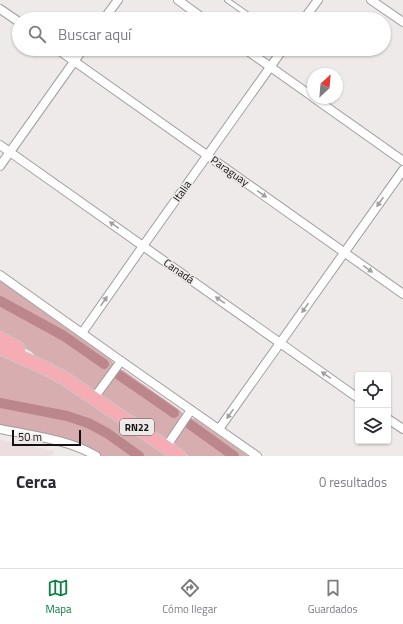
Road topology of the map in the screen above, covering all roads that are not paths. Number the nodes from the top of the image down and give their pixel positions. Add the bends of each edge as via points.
1 (118, 0) edge
2 (178, 0) edge
3 (227, 0) edge
4 (318, 0) edge
5 (371, 0) edge
6 (0, 9) edge
7 (109, 12) edge
8 (194, 12) edge
9 (244, 12) edge
10 (309, 12) edge
11 (388, 12) edge
12 (391, 14) edge
13 (12, 17) edge
14 (403, 22) edge
15 (67, 56) edge
16 (78, 56) edge
17 (255, 56) edge
18 (278, 56) edge
19 (74, 61) junction
20 (270, 67) junction
21 (307, 93) edge
22 (322, 104) edge
23 (0, 145) edge
24 (10, 152) junction
25 (207, 155) junction
26 (403, 161) edge
27 (0, 166) edge
28 (403, 170) edge
29 (143, 246) junction
30 (345, 252) junction
31 (0, 275) edge
32 (403, 294) edge
33 (82, 333) junction
34 (0, 338) edge
35 (280, 343) junction
36 (0, 348) edge
37 (121, 361) junction
38 (47, 369) junction
39 (355, 396) edge
40 (94, 398) junction
41 (191, 410) junction
42 (391, 421) edge
43 (0, 429) edge
44 (219, 429) junction
45 (403, 429) edge
46 (166, 447) junction
47 (96, 456) edge
48 (179, 456) edge
49 (258, 456) edge

1 - 7 street
2 - 8 street
3 - 9 lane
4 - 10 street
5 - 11 street
6 - 13 street
12 - 14 street
15 - 19 street, Paraguay
16 - 19 street
17 - 20 street
18 - 20 street, Italia
19 - 24 street
19 - 25 street, Paraguay
20 - 21 street
20 - 25 street, Italia
22 - 26 street
23 - 24 street, Canadá
24 - 27 street
29 -> 24 street, Canadá
25 - 29 street, Italia
25 -> 30 street, Paraguay
28 -> 30 street
33 -> 29 street, Italia
35 -> 29 street, Canadá
30 -> 32 street, Paraguay
30 -> 35 street
31 - 33 street
33 - 37 street
34 - 38 highway, RN22 via 29,354
39 -> 35 street, Canadá
35 -> 44 street
36 - 38 highway, RN22
37 - 40 street
37 - 41 street
38 - 40 highway, RN22
40 - 46 highway, RN22
41 - 44 street
41 - 46 street
42 - 45 street
43 - 47 street via 56,440 79,447
44 - 49 street
46 - 48 highway, RN22

